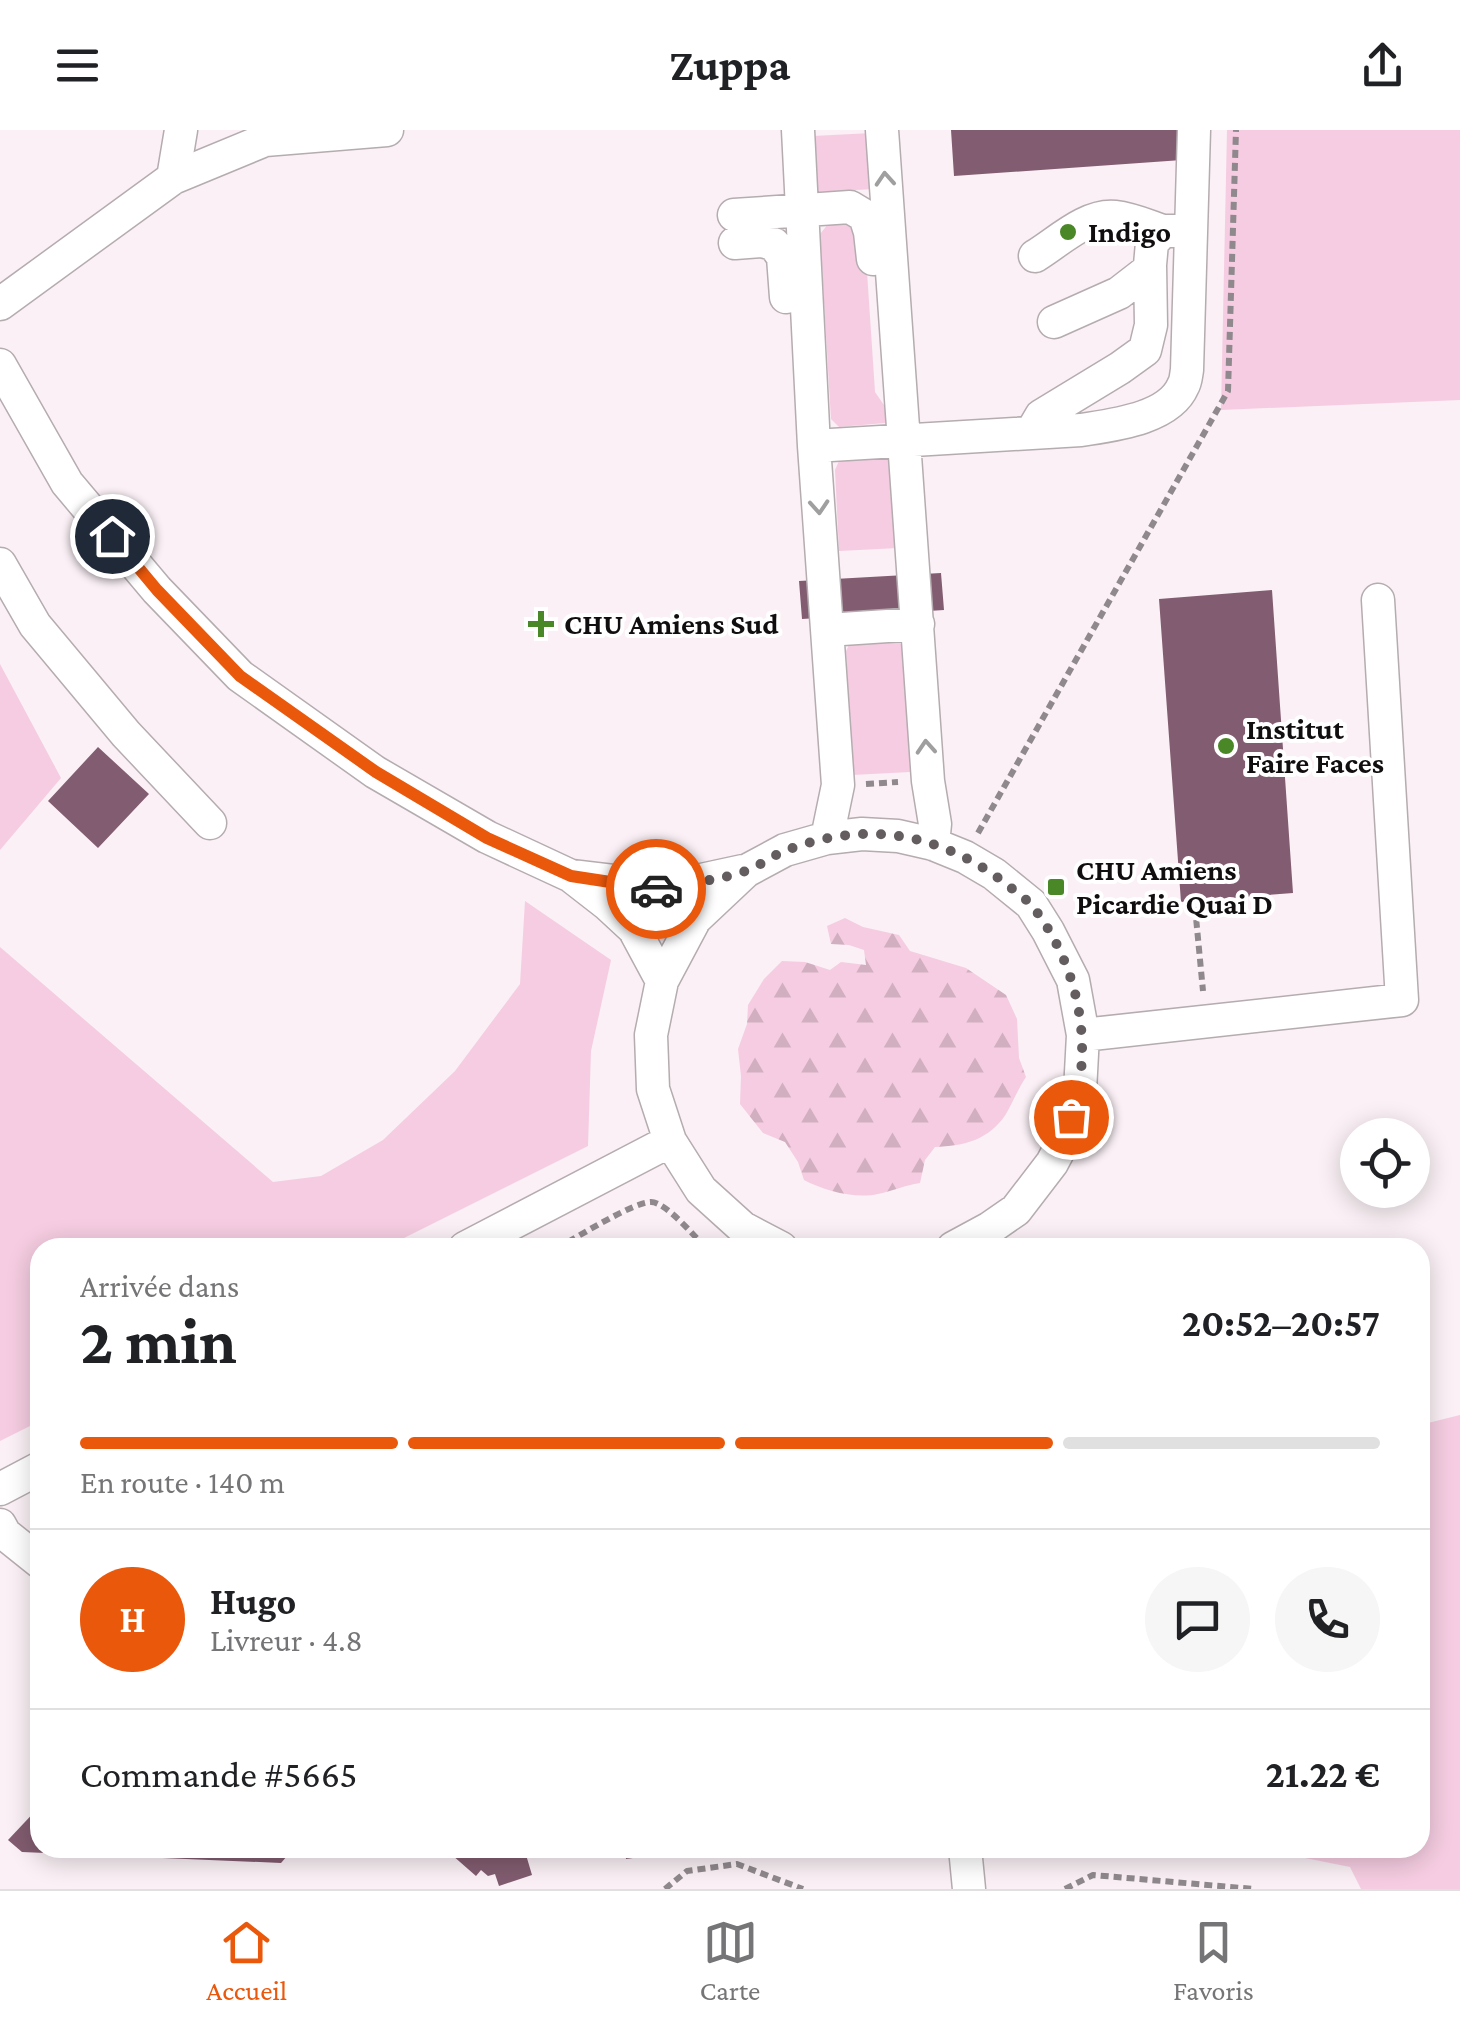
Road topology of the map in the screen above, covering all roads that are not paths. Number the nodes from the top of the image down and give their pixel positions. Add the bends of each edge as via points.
1 (181, 130) edge
2 (388, 130) edge
3 (798, 130) edge
4 (882, 130) edge
5 (1194, 130) edge
6 (275, 134) edge
7 (173, 178) junction
8 (802, 211) junction
9 (1177, 231) junction
10 (1035, 256) dead end
11 (1150, 269) junction
12 (0, 304) edge
13 (1054, 322) dead end
14 (0, 364) edge
15 (811, 375) junction
16 (902, 404) junction
17 (1031, 433) junction
18 (905, 440) junction
19 (814, 446) junction
20 (0, 564) edge
21 (1378, 600) dead end
22 (918, 624) junction
23 (827, 630) junction
24 (210, 823) dead end
25 (827, 838) junction
26 (933, 844) junction
27 (746, 871) junction
28 (571, 876) junction
29 (662, 981) junction
30 (1083, 1035) junction
31 (670, 1141) junction
32 (485, 1238) edge
33 (762, 1238) edge
34 (971, 1238) edge
35 (30, 1473) edge
36 (0, 1488) edge
37 (0, 1525) edge
38 (30, 1554) edge
39 (966, 1858) edge
40 (970, 1889) edge

1 - 7 street
2 - 6 street
3 - 8 street
16 -> 4 street
5 - 9 street
6 - 7 street
7 - 12 street
8 - 15 street
8 - 15 street via 734,229 774,244 783,257 790,344
8 - 16 street via 850,208 865,216 884,390
9 - 10 street via 1101,218
9 - 11 street via 1152,242
9 - 17 street via 1188,370 1182,390 1160,410 1122,424
11 - 13 street via 1119,293
11 - 17 street via 1145,350 1041,416
14 - 28 street via 68,483 240,676 376,772 487,838
15 - 19 street
16 - 18 street
17 - 18 street
18 - 19 street
18 - 22 street
19 -> 23 street
20 - 24 street via 36,625
21 - 30 street via 1402,1000
22 - 23 street
26 -> 22 street
23 - 25 street via 838,785
25 - 26 street via 898,836
25 - 27 street
26 - 30 street via 994,874 1032,904 1072,980
27 - 28 street via 655,890
27 - 29 street via 695,919
28 - 29 street via 634,929
29 - 31 street via 652,1071
30 - 34 street via 1080,1091 1052,1163 1016,1210
31 - 32 street
31 - 33 street via 701,1190
35 - 36 street
37 - 38 street
39 - 40 street

